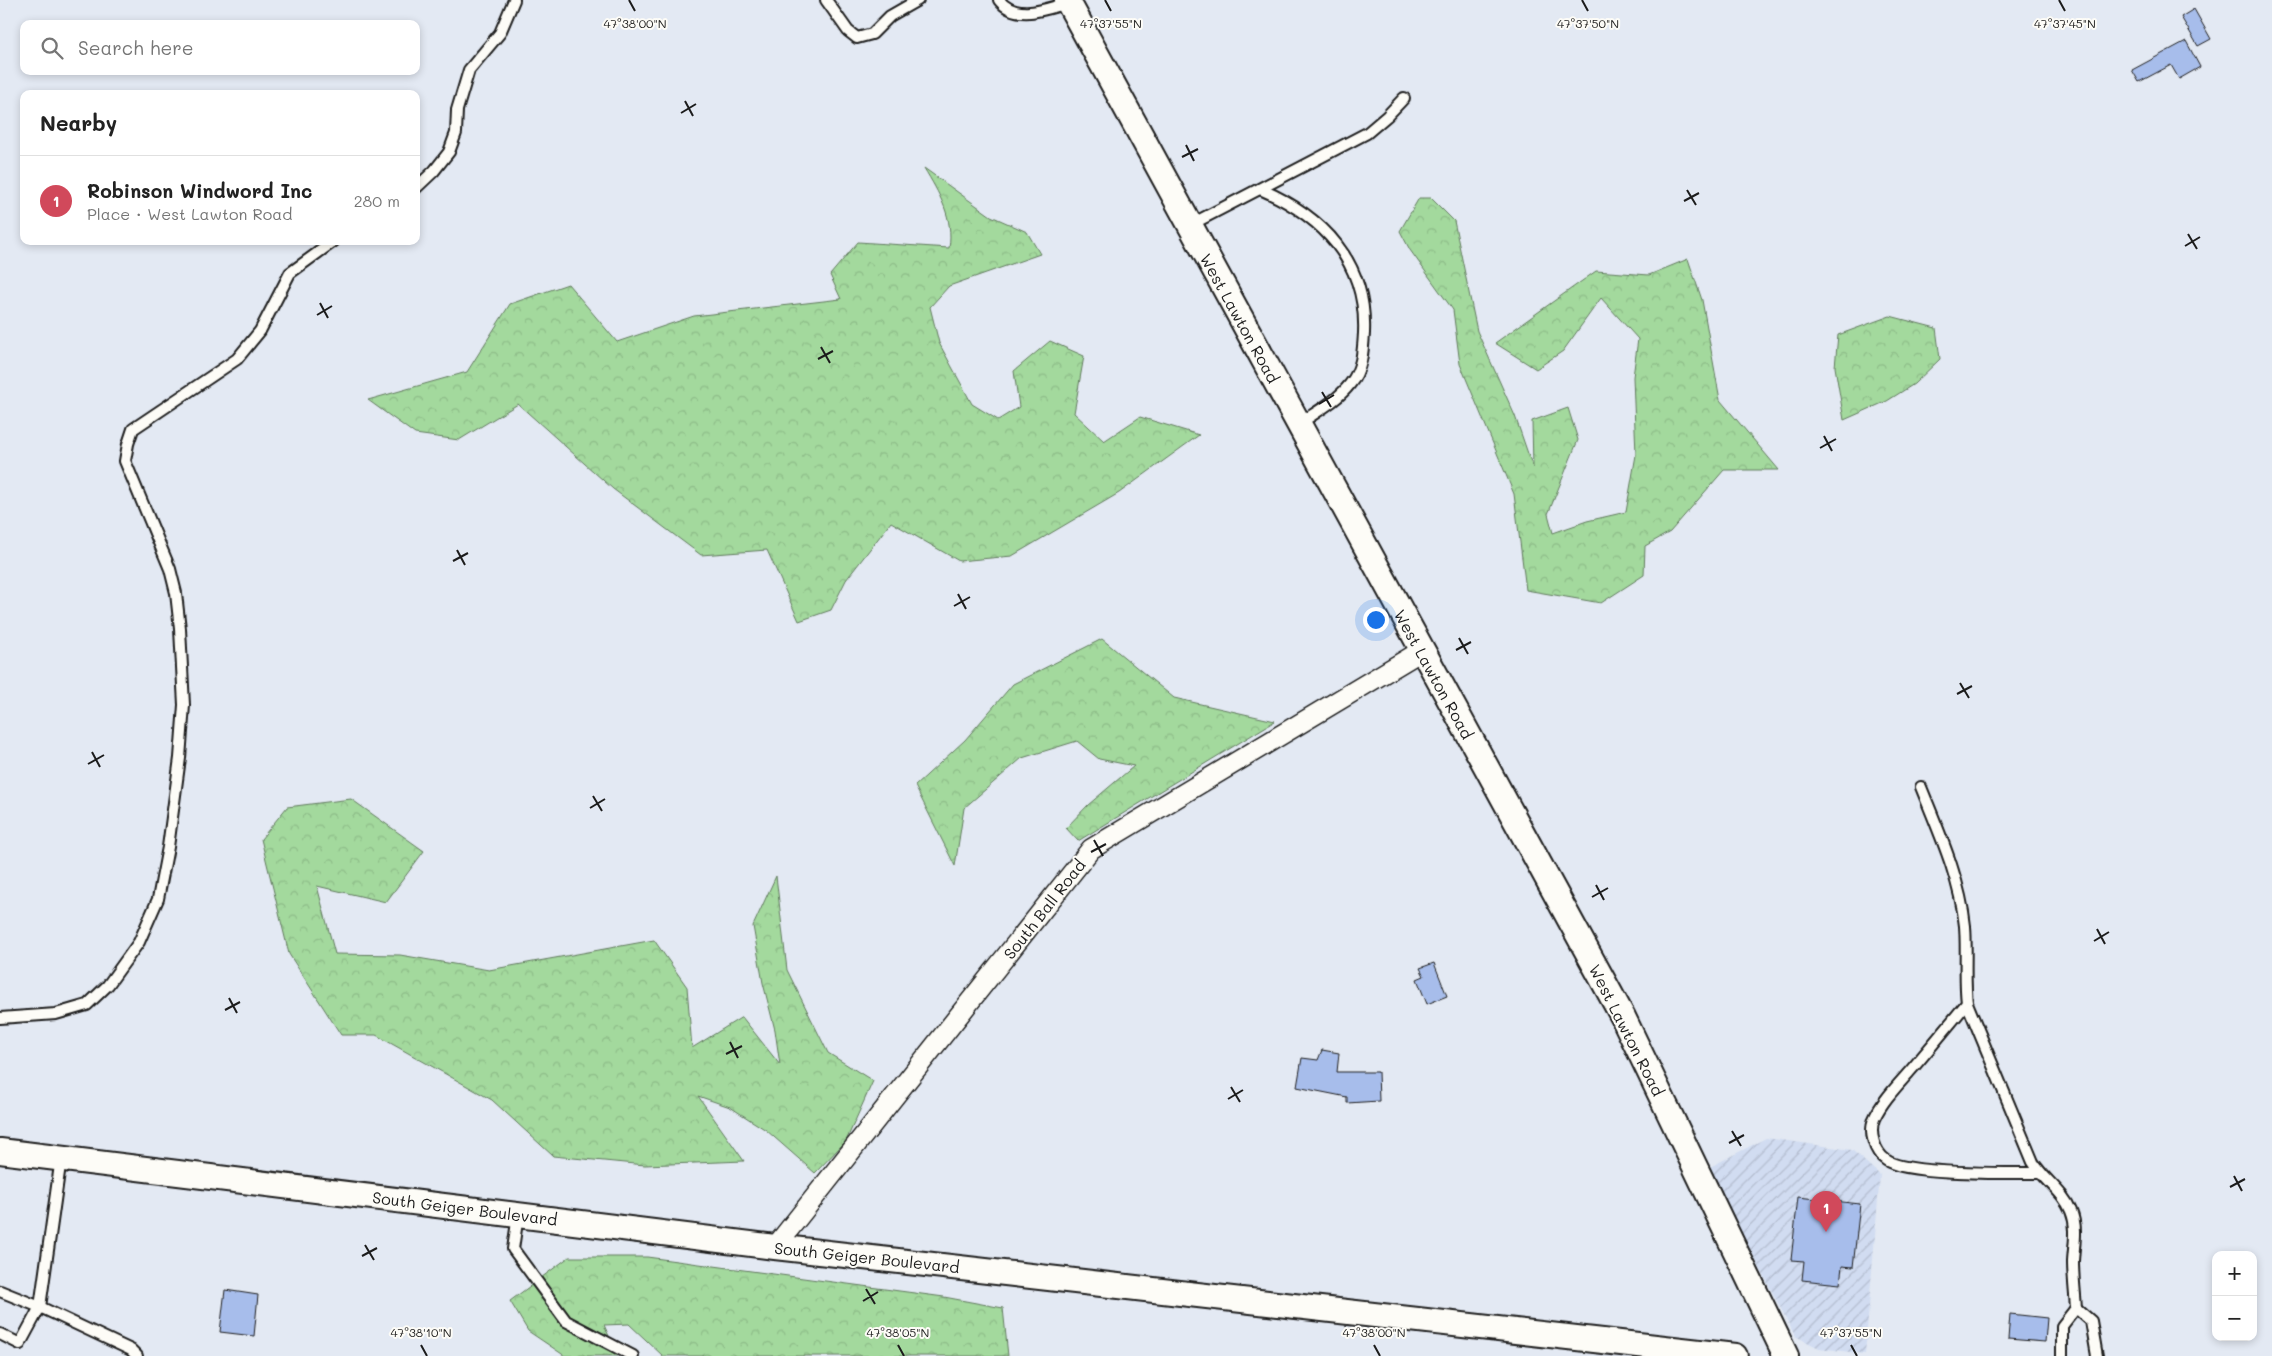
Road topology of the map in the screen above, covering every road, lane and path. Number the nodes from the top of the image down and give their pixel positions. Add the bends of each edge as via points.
1 (514, 0) edge
2 (826, 0) edge
3 (918, 0) edge
4 (999, 0) edge
5 (1068, 2) edge
6 (1404, 98) dead end
7 (420, 184) edge
8 (1260, 189) junction
9 (1190, 225) junction
10 (328, 245) edge
11 (1298, 425) junction
12 (1422, 651) junction
13 (1921, 787) dead end
14 (1967, 1003) junction
15 (0, 1018) edge
16 (0, 1151) edge
17 (60, 1158) junction
18 (2040, 1173) junction
19 (518, 1214) junction
20 (775, 1247) junction
21 (0, 1291) edge
22 (40, 1307) junction
23 (2076, 1308) junction
24 (0, 1334) edge
25 (137, 1356) edge
26 (633, 1356) edge
27 (1735, 1356) edge
28 (1786, 1356) edge
29 (2062, 1356) edge
30 (2097, 1356) edge

1 - 7 lane via 500,33 468,70 457,110 456,133 448,152
2 - 3 lane via 848,31 857,38 872,34 890,16
4 - 5 lane via 1014,11 1035,12
5 - 9 street, West Lawton Road
6 - 8 lane via 1367,133
8 - 9 lane
8 - 11 lane via 1297,207 1339,246 1351,265 1365,312 1363,351 1351,384 1337,398
9 - 11 street, West Lawton Road
10 - 15 lane via 290,273 267,319 237,359 133,429 125,462 170,569 180,629 184,705 180,758 158,899 139,942 108,985 87,1005 56,1014
11 - 12 street, West Lawton Road
12 - 20 street, South Ball Road via 1091,849
12 - 28 street, West Lawton Road via 1623,1016
13 - 14 lane via 1959,893 1965,926
14 - 18 lane
14 - 18 lane via 1894,1090 1874,1120 1872,1134 1876,1150 1886,1161 1901,1167
16 - 17 street, South Geiger Boulevard
17 - 19 street, South Geiger Boulevard
17 - 22 lane
18 - 23 lane via 2064,1198 2072,1212 2076,1229 2073,1263
19 - 20 street, South Geiger Boulevard
19 - 26 lane via 513,1249 566,1321
20 - 27 street, South Geiger Boulevard
21 - 22 lane
22 - 24 lane via 20,1344
22 - 25 lane via 131,1350
23 - 29 lane via 2062,1326
23 - 30 lane via 2091,1321

